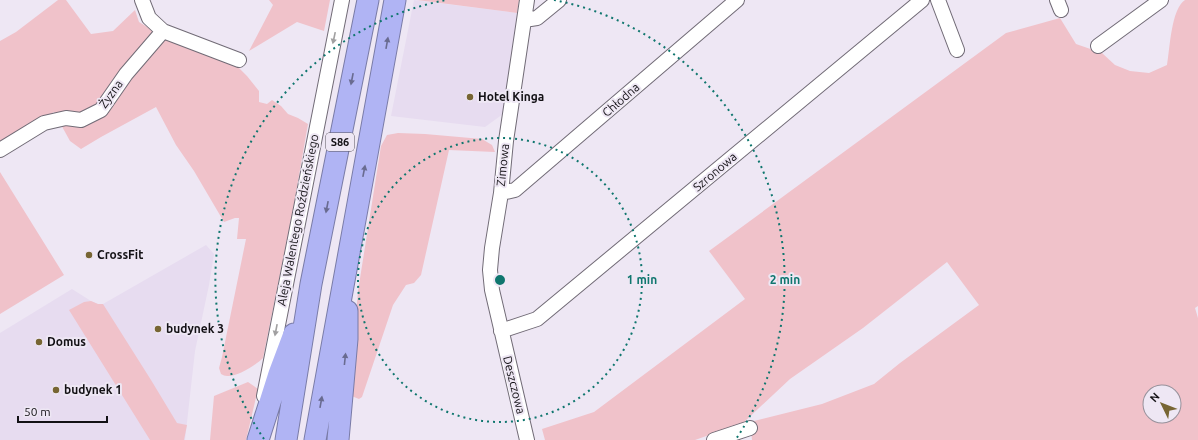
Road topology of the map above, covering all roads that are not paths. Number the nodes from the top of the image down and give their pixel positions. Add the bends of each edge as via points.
1 (142, 0) edge
2 (342, 0) edge
3 (368, 0) edge
4 (395, 0) edge
5 (527, 0) edge
6 (559, 0) edge
7 (737, 0) edge
8 (922, 0) edge
9 (938, 0) edge
10 (1161, 0) edge
11 (524, 20) junction
12 (163, 31) junction
13 (1098, 46) dead end
14 (957, 50) dead end
15 (239, 60) dead end
16 (0, 150) edge
17 (501, 193) junction
18 (346, 264) junction
19 (311, 284) junction
20 (501, 331) junction
21 (750, 428) dead end
22 (257, 440) edge
23 (286, 440) edge
24 (315, 440) edge
25 (338, 440) edge
26 (527, 440) edge
27 (714, 440) edge

1 - 12 street via 149,18
2 -> 22 street, Aleja Walentego Roździeńskiego
3 -> 19 highway, S86
18 -> 4 highway, S86
5 - 11 street, Zimowa
6 - 11 street via 537,18
7 - 17 street, Chłodna via 515,190
8 - 20 street, Szronowa via 537,319
9 - 14 street
10 - 13 street
11 - 17 street, Zimowa
12 - 15 street
12 - 16 street, Żyzna via 126,74 100,110 81,120 66,118 44,123
17 - 20 street, Zimowa via 490,270
24 -> 18 highway, S86
25 -> 18 highway via 347,339
19 - 22 highway
19 - 23 highway, S86
20 - 26 street, Deszczowa
21 - 27 street

